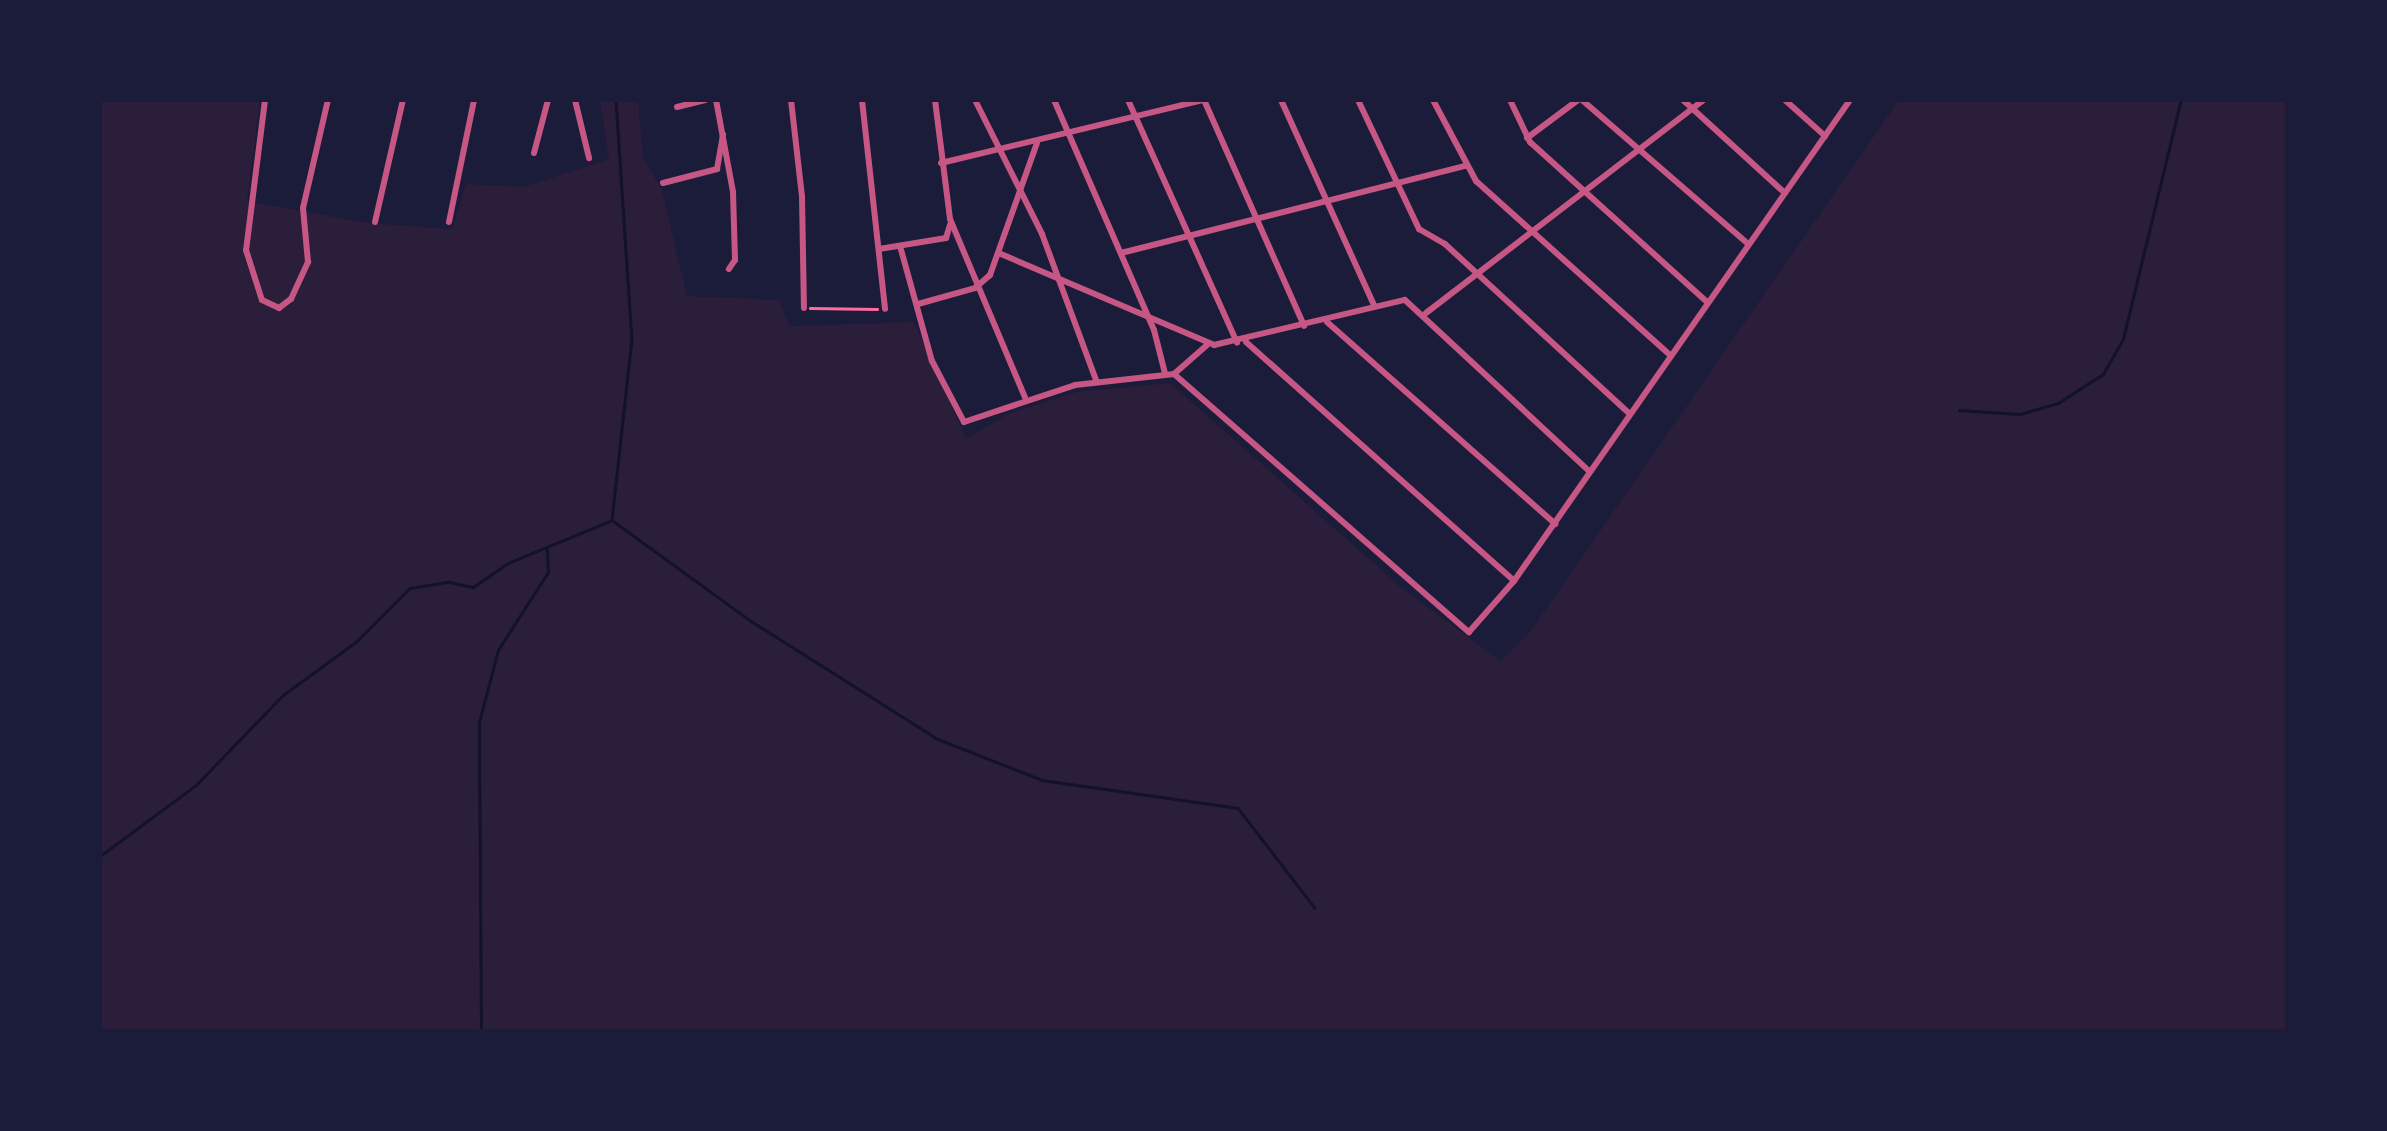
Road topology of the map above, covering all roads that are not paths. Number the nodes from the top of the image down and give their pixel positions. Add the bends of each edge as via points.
1 (265, 100) edge
2 (328, 100) edge
3 (403, 100) edge
4 (474, 100) edge
5 (548, 100) edge
6 (574, 100) edge
7 (705, 100) edge
8 (716, 100) edge
9 (791, 100) edge
10 (862, 100) edge
11 (934, 100) edge
12 (976, 100) edge
13 (1054, 100) edge
14 (1128, 100) edge
15 (1204, 100) edge
16 (1282, 100) edge
17 (1358, 100) edge
18 (1433, 100) edge
19 (1510, 100) edge
20 (1580, 100) edge
21 (1683, 100) edge
22 (1704, 100) edge
23 (1785, 100) edge
24 (1850, 100) edge
25 (677, 106) dead end
26 (1692, 109) junction
27 (1135, 117) junction
28 (1068, 132) junction
29 (723, 134) junction
30 (1826, 136) junction
31 (1527, 138) junction
32 (1037, 142) junction
33 (1639, 150) junction
34 (1001, 151) junction
35 (534, 153) dead end
36 (589, 158) dead end
37 (940, 163) junction
38 (1466, 166) junction
39 (663, 183) dead end
40 (1395, 184) junction
41 (1582, 191) junction
42 (1785, 193) junction
43 (1020, 194) junction
44 (1326, 200) junction
45 (1258, 218) junction
46 (950, 219) junction
47 (375, 222) dead end
48 (449, 222) dead end
49 (1529, 234) junction
50 (1187, 236) junction
51 (1747, 244) junction
52 (900, 246) junction
53 (879, 248) junction
54 (1121, 253) junction
55 (1001, 254) junction
56 (728, 269) dead end
57 (1474, 274) junction
58 (1058, 278) junction
59 (979, 286) junction
60 (1707, 302) junction
61 (918, 304) junction
62 (1374, 305) junction
63 (804, 308) road end
64 (885, 309) road end
65 (1426, 313) junction
66 (1149, 318) junction
67 (1326, 321) junction
68 (1304, 326) junction
69 (1241, 342) junction
70 (1208, 344) junction
71 (1670, 355) junction
72 (1170, 374) junction
73 (1096, 380) junction
74 (1025, 397) junction
75 (1629, 412) junction
76 (1589, 471) junction
77 (1555, 524) junction
78 (1514, 581) junction

1 - 2 street via 246,250 262,300 284,307 308,262 303,208
3 - 47 street
4 - 48 street
5 - 35 street
6 - 36 street
7 - 25 street
8 - 29 street
9 - 63 street
10 - 53 street
11 - 37 street
12 - 34 street
13 - 28 street
14 - 27 street
15 - 27 street
15 - 45 street
16 - 44 street
17 - 40 street
18 - 38 street
19 - 31 street
20 - 31 street
20 - 33 street
21 - 26 street
22 - 26 street
23 - 30 street
24 - 30 street
26 - 33 street
26 - 42 street
27 - 28 street
27 - 50 street
28 - 32 street
28 - 54 street
29 - 39 street via 717,168
29 - 56 street via 734,224 735,260
30 - 42 street
31 - 41 street
32 - 34 street
32 - 43 street
33 - 41 street
33 - 51 street
34 - 37 street
34 - 43 street
37 - 46 street
38 - 40 street
38 - 49 street
40 - 44 street
40 - 57 street via 1419,230
41 - 49 street
41 - 60 street
42 - 51 street
43 - 55 street
43 - 58 street
44 - 45 street
44 - 62 street
45 - 50 street
45 - 68 street
46 - 52 street via 946,238
46 - 59 street
49 - 57 street
49 - 71 street
50 - 54 street
50 - 69 street
51 - 60 street
52 - 53 street
52 - 61 street
53 - 64 street
54 - 66 street
55 - 58 street
55 - 59 street
57 - 65 street
57 - 75 street
58 - 66 street
58 - 73 street
59 - 61 street
59 - 74 street
60 - 71 street
61 - 74 street via 932,361 965,423
62 - 65 street via 1400,298
62 - 67 street
65 - 76 street
66 - 70 street
66 - 72 street
67 - 68 street
67 - 77 street
68 - 69 street
69 - 70 street
69 - 78 street
70 - 72 street
71 - 75 street
72 - 73 street
72 - 78 street via 1469,632
73 - 74 street
75 - 76 street
76 - 77 street
77 - 78 street

